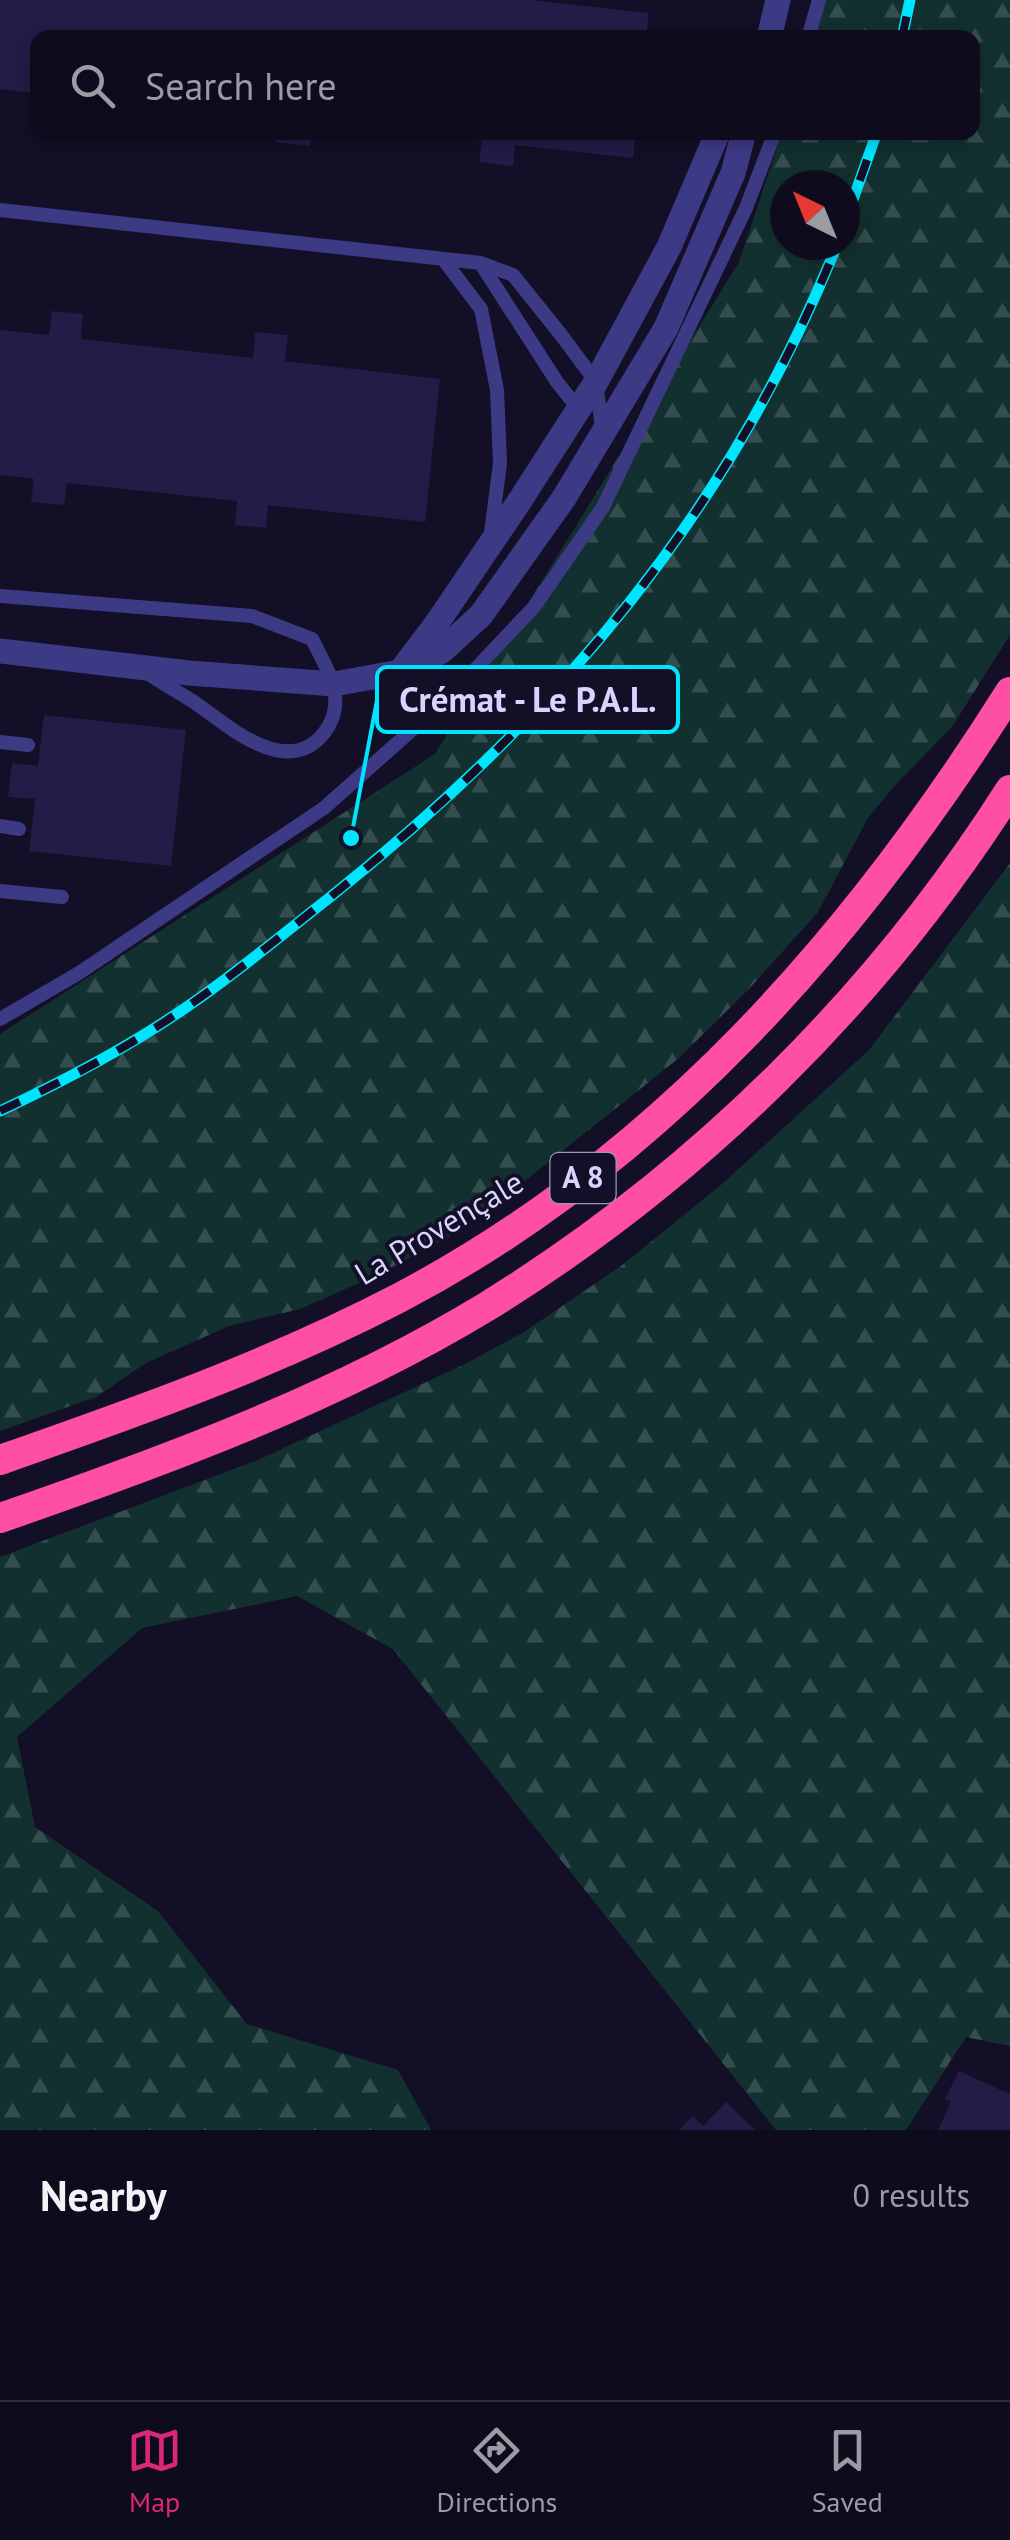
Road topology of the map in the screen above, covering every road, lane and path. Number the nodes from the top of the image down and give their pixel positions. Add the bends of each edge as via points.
1 (819, 0) edge
2 (810, 30) edge
3 (715, 140) edge
4 (742, 140) edge
5 (773, 140) edge
6 (0, 210) edge
7 (443, 259) junction
8 (481, 263) junction
9 (596, 382) junction
10 (599, 419) junction
11 (489, 547) junction
12 (0, 596) edge
13 (0, 651) edge
14 (138, 667) junction
15 (400, 672) junction
16 (334, 684) junction
17 (1010, 692) edge
18 (0, 742) edge
19 (28, 745) dead end
20 (1010, 790) edge
21 (0, 826) edge
22 (19, 829) dead end
23 (0, 891) edge
24 (62, 897) dead end
25 (0, 1020) edge
26 (0, 1460) edge
27 (0, 1518) edge

1 - 2 lane
3 - 9 street via 669,248
4 - 10 street via 666,328
5 - 25 lane via 603,507 534,607 450,696 324,808
6 - 7 lane
7 - 8 lane
7 - 11 lane via 480,309 497,390 500,463
8 - 9 lane via 513,275
8 - 10 lane
9 - 10 street
10 - 11 street
10 - 15 street via 564,498 481,616 442,651
11 - 15 street
12 - 16 lane via 252,616 312,639
13 - 14 street
14 - 16 street
14 - 16 lane via 270,750 308,746 324,733 337,706
15 - 16 street
17 - 26 highway, La Provençale / A 8 via 946,792 820,957 766,1016 616,1152 476,1253 400,1297 214,1384
18 - 19 lane
20 - 27 highway, A 8 via 905,937 838,1017 770,1087 609,1224 485,1307 347,1380 196,1446
21 - 22 lane
23 - 24 lane

